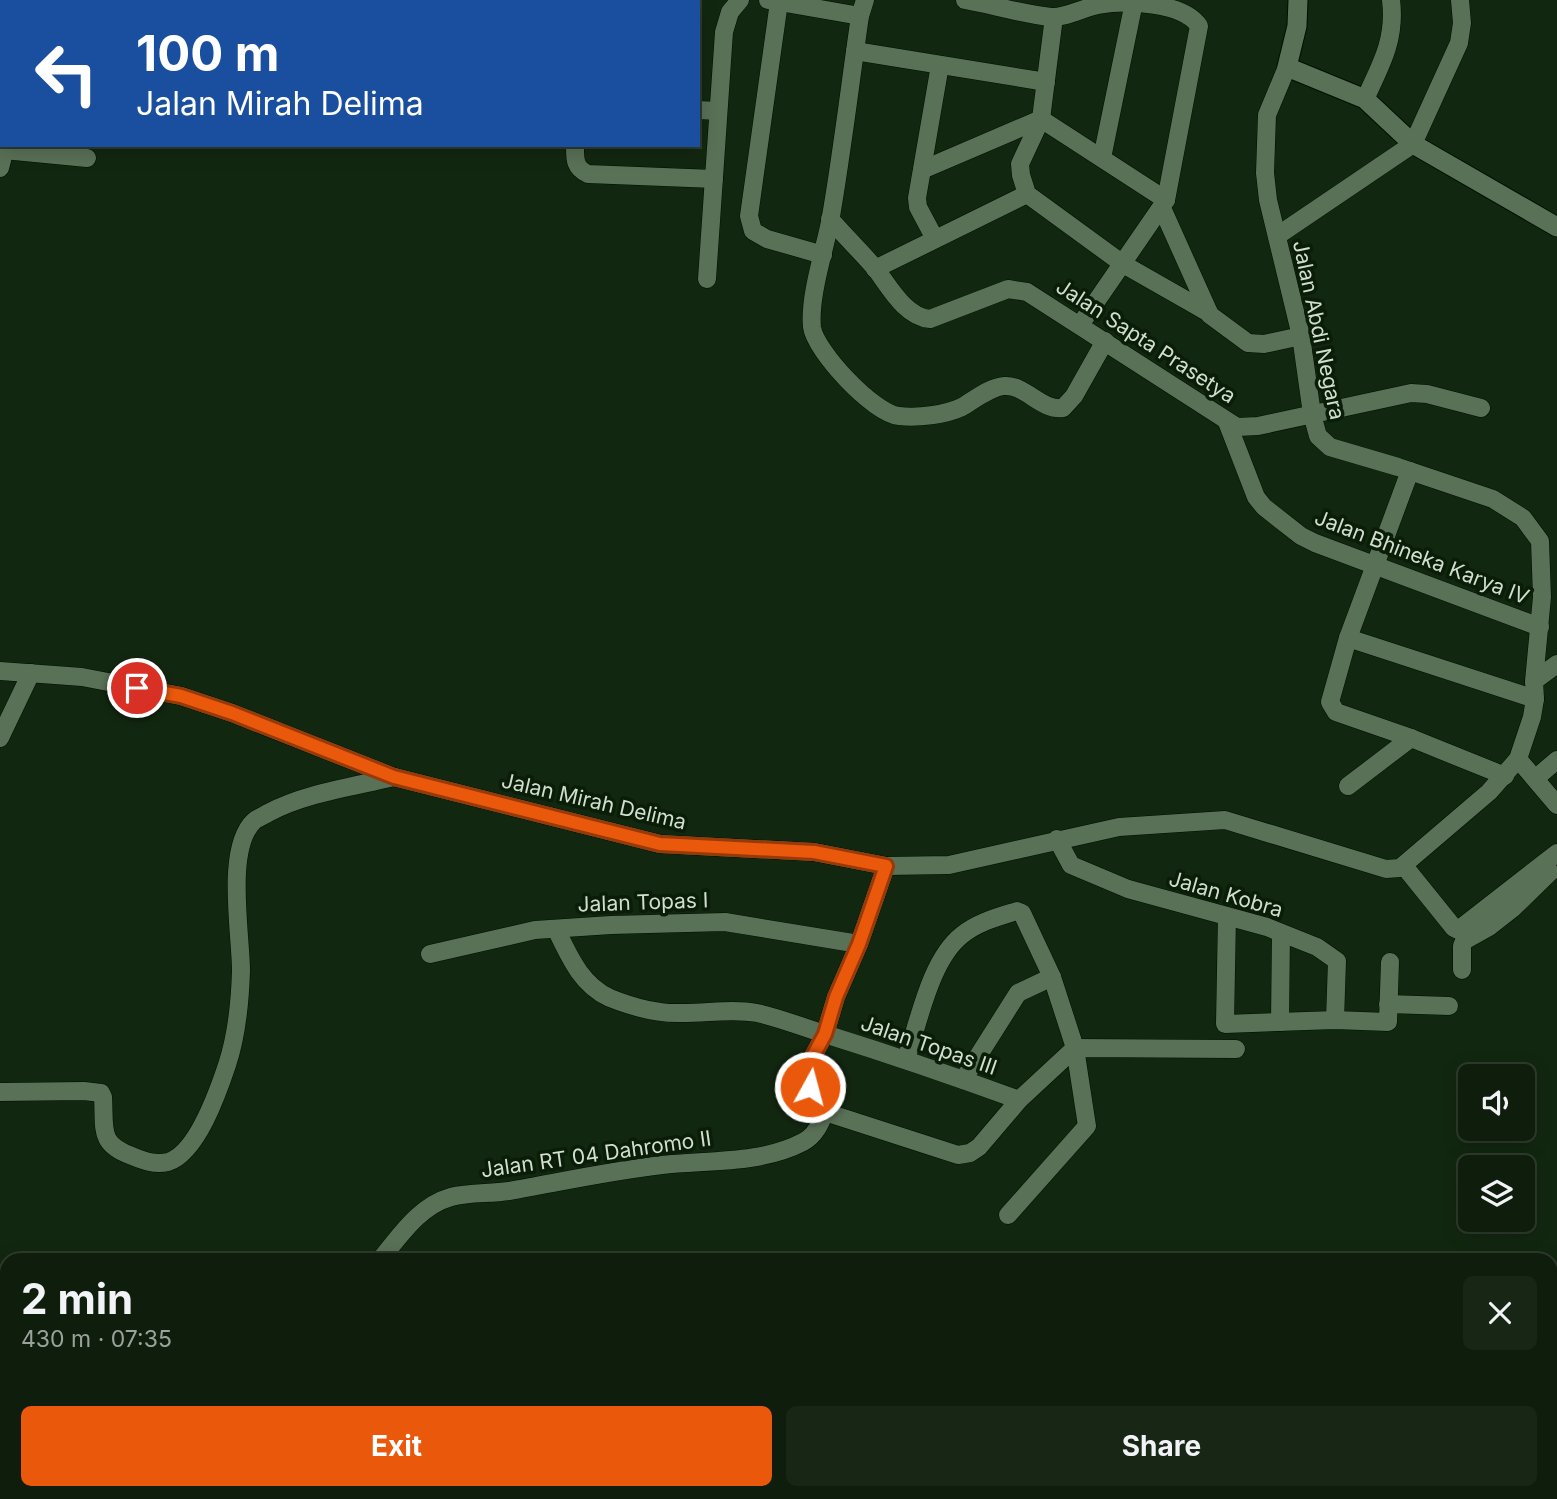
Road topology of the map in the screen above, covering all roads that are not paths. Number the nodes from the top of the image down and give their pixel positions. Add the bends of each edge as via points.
1 (740, 0) edge
2 (965, 0) edge
3 (1298, 0) edge
4 (1391, 0) edge
5 (1460, 0) edge
6 (773, 1) edge
7 (1134, 2) junction
8 (862, 8) edge
9 (1054, 17) junction
10 (855, 51) junction
11 (940, 65) junction
12 (1287, 67) junction
13 (1046, 82) junction
14 (1365, 99) junction
15 (700, 110) edge
16 (718, 111) junction
17 (1041, 119) junction
18 (1413, 144) junction
19 (575, 147) edge
20 (5, 148) edge
21 (87, 158) dead end
22 (1102, 158) junction
23 (0, 168) edge
24 (922, 170) junction
25 (714, 179) junction
26 (1027, 194) junction
27 (1164, 204) junction
28 (830, 219) junction
29 (1557, 227) edge
30 (1277, 236) junction
31 (934, 239) junction
32 (822, 255) junction
33 (1124, 264) junction
34 (875, 269) junction
35 (707, 279) dead end
36 (1209, 313) junction
37 (1080, 324) junction
38 (1301, 336) junction
39 (1105, 341) junction
40 (1481, 408) dead end
41 (1312, 414) junction
42 (1227, 422) junction
43 (1410, 471) junction
44 (1375, 566) junction
45 (1557, 584) edge
46 (1542, 597) junction
47 (1540, 627) junction
48 (1348, 638) junction
49 (1557, 664) edge
50 (0, 671) edge
51 (31, 673) junction
52 (1534, 690) junction
53 (0, 738) edge
54 (1411, 738) junction
55 (1518, 759) junction
56 (1557, 760) edge
57 (1505, 776) junction
58 (394, 777) junction
59 (1536, 778) junction
60 (1348, 786) dead end
61 (1557, 805) edge
62 (1056, 839) junction
63 (1557, 853) edge
64 (1557, 865) edge
65 (886, 866) junction
66 (1399, 867) junction
67 (1227, 917) junction
68 (556, 929) junction
69 (1281, 933) junction
70 (859, 944) junction
71 (430, 954) dead end
72 (1390, 962) dead end
73 (1462, 970) dead end
74 (1052, 978) junction
75 (1388, 1004) junction
76 (1449, 1006) dead end
77 (1335, 1020) junction
78 (1280, 1022) junction
79 (825, 1034) junction
80 (1075, 1048) junction
81 (1236, 1049) dead end
82 (906, 1059) junction
83 (963, 1080) junction
84 (0, 1092) edge
85 (1019, 1100) junction
86 (830, 1115) junction
87 (1008, 1215) dead end
88 (386, 1253) edge

1 - 16 street via 730,12 724,33
2 - 9 street
3 - 12 street
4 - 14 street via 1389,47
5 - 18 street via 1459,43
6 - 8 street
6 - 32 street via 750,224 768,239
7 - 9 street via 1100,4
7 - 22 street
7 - 27 street via 1175,9 1194,18 1199,26
8 - 10 street
9 - 13 street
10 - 11 street
10 - 28 street
11 - 13 street
11 - 24 street
12 - 14 street
12 - 30 street, Jalan Abdi Negara via 1267,115 1264,145 1268,200
13 - 17 street
14 - 18 street
15 - 16 street
16 - 25 street
17 - 22 street
17 - 24 street
17 - 26 street via 1020,164
18 - 29 street
18 - 30 street
19 - 25 street via 577,167 588,174
20 - 21 street
20 - 23 street
22 - 27 street
24 - 31 street via 918,207
25 - 35 street
26 - 31 street
26 - 33 street
27 - 33 street
27 - 36 street
28 - 32 street
28 - 34 street, Jalan Sapta Prasetya
30 - 38 street, Jalan Abdi Negara
31 - 34 street
32 - 39 street via 812,318 814,333 855,387 898,416 950,412 1006,385 1051,407 1063,408
33 - 36 street
33 - 37 street
34 - 37 street, Jalan Sapta Prasetya via 902,303 922,318 1017,289 1034,294
36 - 38 street via 1248,343
37 - 39 street, Jalan Sapta Prasetya
38 - 41 street, Jalan Abdi Negara
39 - 42 street, Jalan Sapta Prasetya
40 - 41 street, Jalan Sapta Prasetya via 1411,393
41 - 42 street, Jalan Sapta Prasetya via 1251,428
41 - 43 street, Jalan Abdi Negara via 1318,436 1329,447
42 - 44 street, Jalan Bhineka Karya IV via 1256,497 1264,506 1301,536
43 - 44 street
43 - 46 street, Jalan Abdi Negara via 1493,499 1523,518 1540,541
44 - 47 street, Jalan Bhineka Karya IV
44 - 48 street
45 - 46 street
46 - 47 street, Jalan Abdi Negara
47 - 52 street, Jalan Abdi Negara
48 - 52 street
48 - 54 street via 1332,708
49 - 52 street
50 - 51 street, Jalan Mirah Delima
51 - 53 street
51 - 58 street, Jalan Mirah Delima via 82,677 181,696
52 - 55 street, Jalan Abdi Negara via 1532,718
54 - 57 street
54 - 60 street
55 - 57 street, Jalan Abdi Negara
55 - 59 street
56 - 59 street
57 - 66 street, Jalan Abdi Negara
58 - 65 street, Jalan Mirah Delima via 660,844 814,852
58 - 84 street via 289,802 253,821 237,862 241,967 233,1042 205,1120 179,1157 157,1163 117,1151 105,1133 101,1093
59 - 61 street
62 - 65 street, Jalan Mirah Delima via 949,865
62 - 66 street, Jalan Mirah Delima via 1139,824 1225,820
62 - 67 street, Jalan Kobra via 1071,865 1128,889
63 - 66 street via 1458,929
64 - 73 street via 1512,909 1464,941
65 - 70 street
67 - 69 street, Jalan Kobra
67 - 78 street via 1225,1024
68 - 70 street, Jalan Topas I via 725,922
68 - 71 street, Jalan Topas I
68 - 79 street, Jalan Topas III via 584,978 611,998 658,1012 754,1013
69 - 77 street, Jalan Kobra via 1317,947 1337,961
69 - 78 street
70 - 79 street
72 - 75 street
74 - 80 street
74 - 82 street via 1022,913 984,922 960,936 936,971
74 - 83 street via 1018,993
75 - 76 street
75 - 77 street via 1388,1022
77 - 78 street
79 - 82 street, Jalan Topas III
79 - 86 street via 806,1069 810,1087
80 - 81 street
80 - 85 street
80 - 87 street via 1087,1126
82 - 83 street, Jalan Topas III
83 - 85 street, Jalan Topas III
85 - 86 street via 979,1147 964,1155
86 - 88 street, Jalan RT 04 Dahromo II via 805,1141 757,1157 660,1166 450,1197 426,1209

